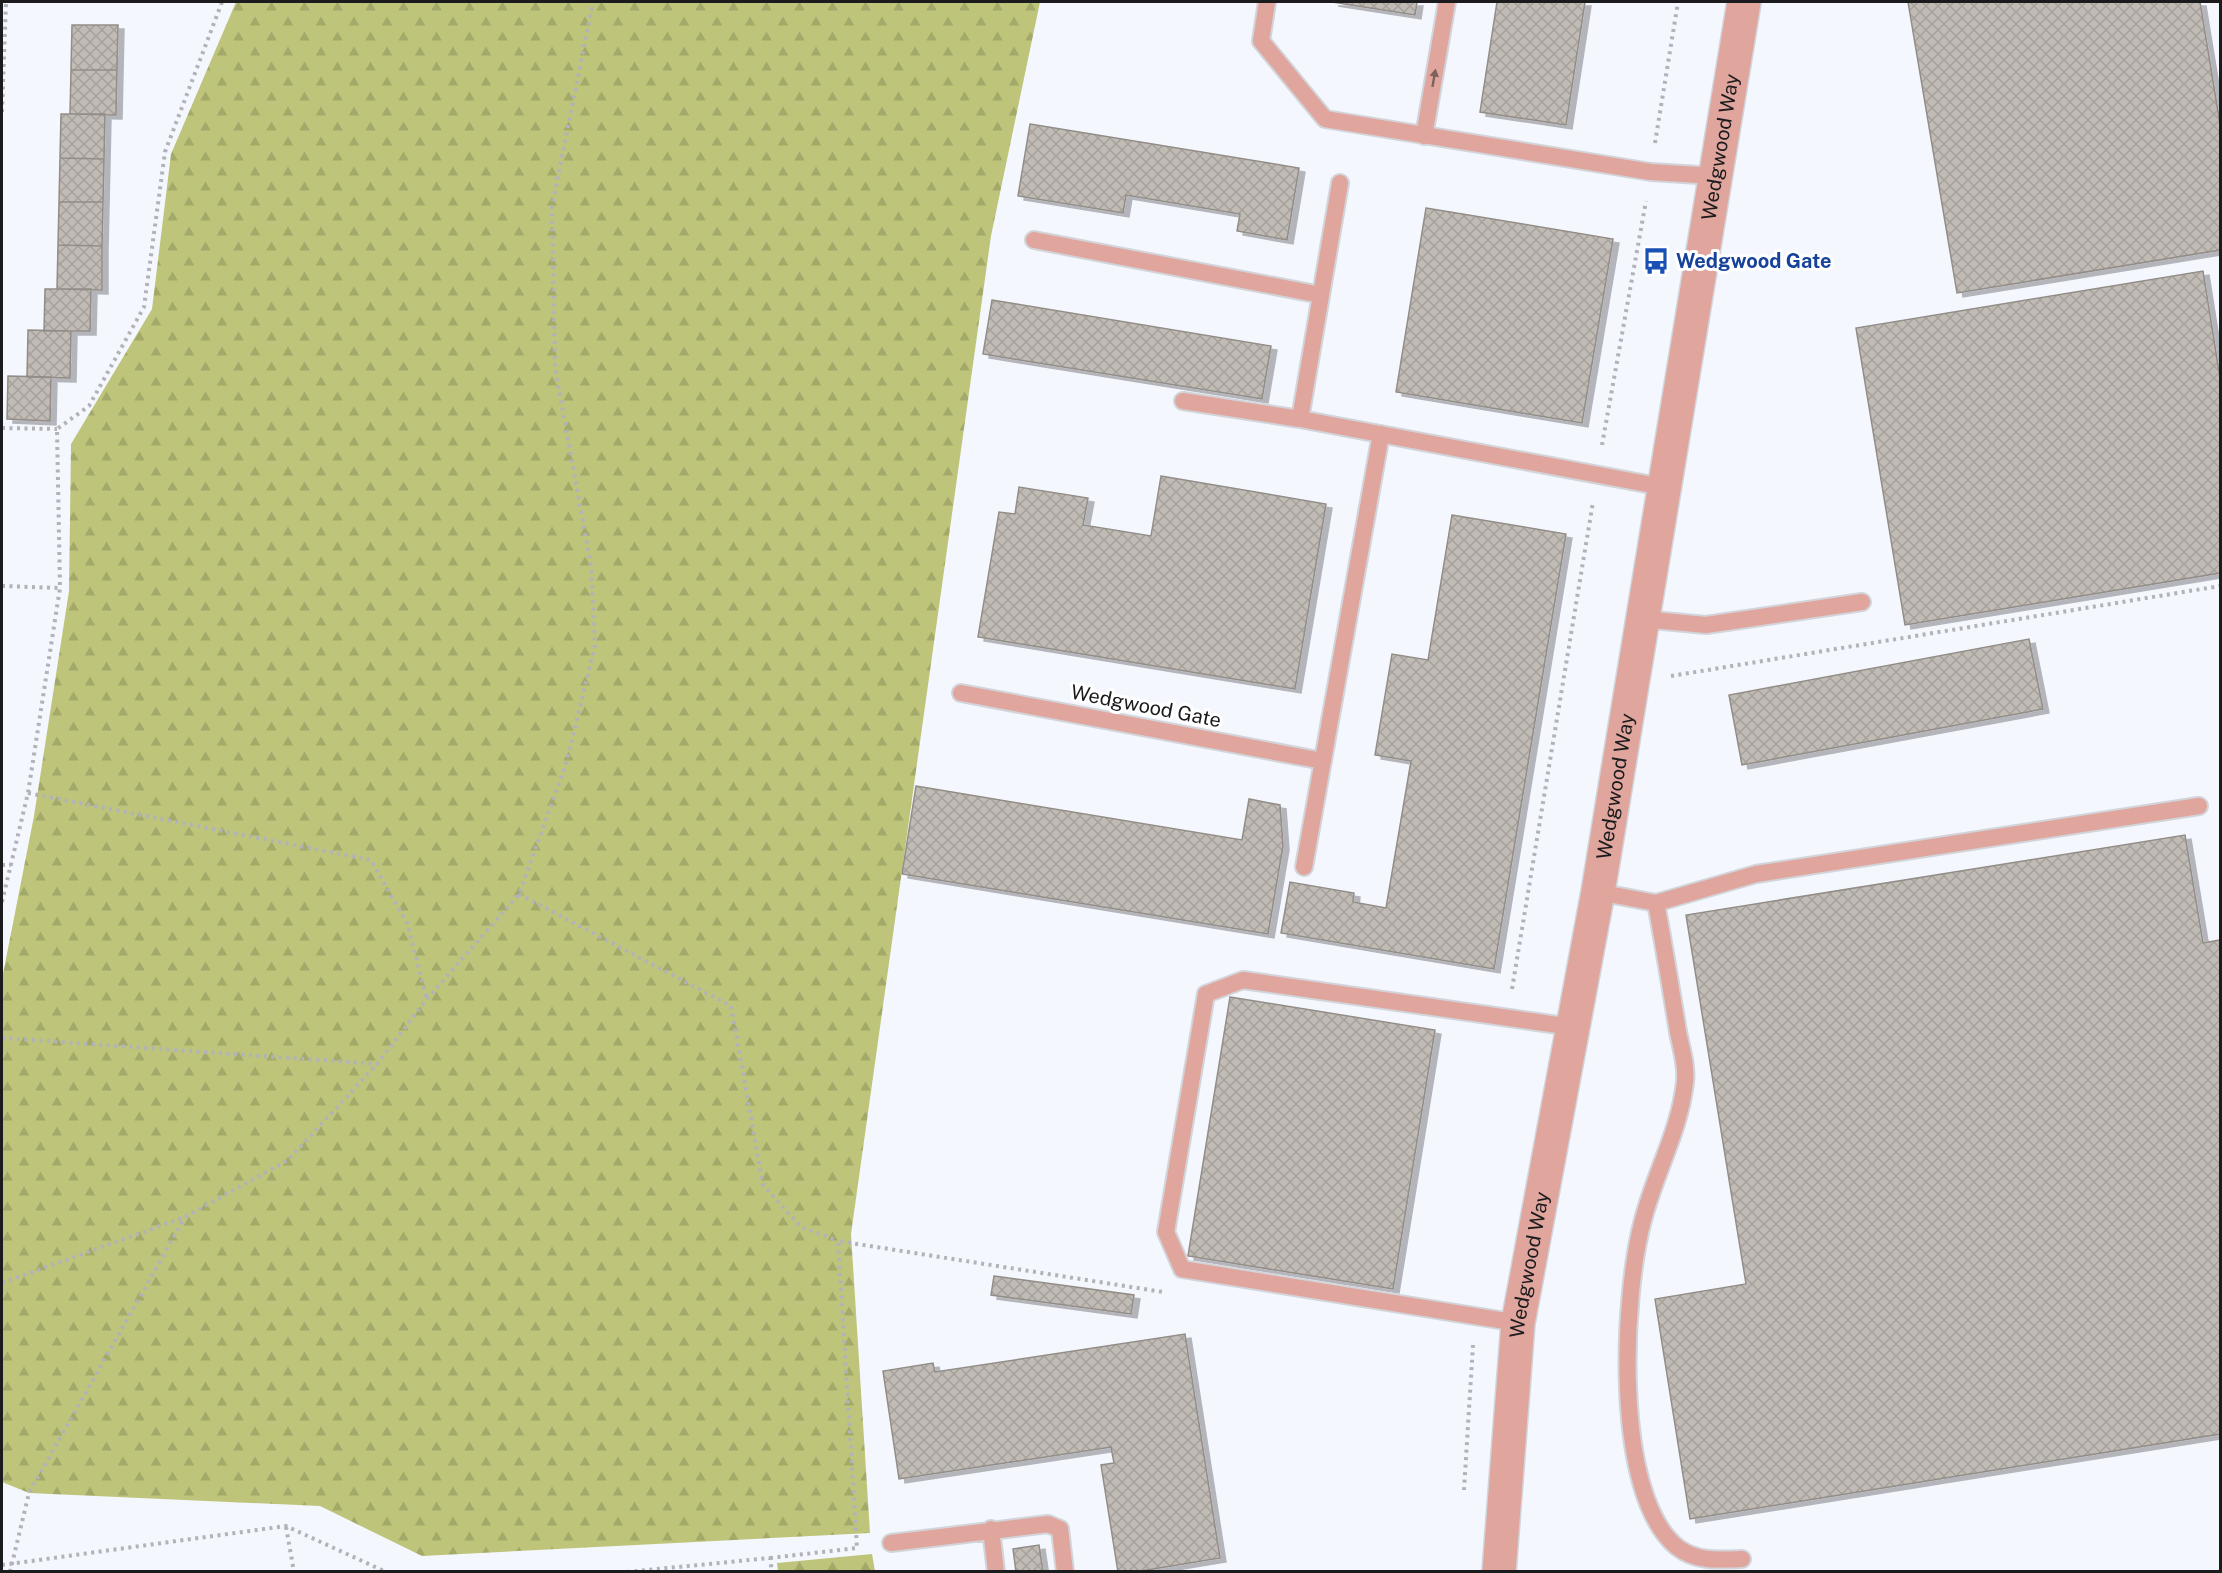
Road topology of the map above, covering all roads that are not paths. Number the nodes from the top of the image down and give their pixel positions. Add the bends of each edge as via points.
1 (1267, 2) edge
2 (1447, 2) edge
3 (1744, 2) edge
4 (1424, 136) junction
5 (1715, 176) junction
6 (1340, 183) dead end
7 (1034, 240) dead end
8 (1321, 295) junction
9 (1183, 401) dead end
10 (1300, 419) junction
11 (1381, 434) junction
12 (1663, 487) junction
13 (1862, 602) dead end
14 (1642, 619) junction
15 (961, 693) dead end
16 (1323, 761) junction
17 (2199, 806) dead end
18 (1304, 867) dead end
19 (1598, 892) junction
20 (1656, 903) junction
21 (1572, 1027) junction
22 (1517, 1335) junction
23 (992, 1529) junction
24 (891, 1543) dead end
25 (1742, 1559) dead end
26 (996, 1572) edge
27 (1065, 1572) edge
28 (1499, 1572) edge

1 - 4 lane via 1261,41 1324,119
4 -> 2 lane
3 - 5 street, Wedgwood Way
4 - 5 lane via 1651,172
5 - 12 street, Wedgwood Way
6 - 8 lane
7 - 8 lane
8 - 10 lane
9 - 10 lane
10 - 11 lane
11 - 12 lane
11 - 16 lane
12 - 14 street, Wedgwood Way
13 - 14 lane via 1706,625
14 - 19 street, Wedgwood Way
15 - 16 lane, Wedgwood Gate
16 - 18 lane
17 - 20 lane via 1756,874
19 - 20 lane
19 - 21 street, Wedgwood Way
20 - 25 lane via 1686,1079 1679,1117 1642,1220 1631,1290 1626,1384 1635,1466 1657,1522 1677,1547 1703,1560
21 - 22 street, Wedgwood Way
21 - 22 lane via 1243,980 1206,994 1166,1232 1182,1269
22 - 28 street, Wedgwood Way
23 - 24 lane
23 - 26 lane
23 - 27 lane via 1036,1524 1060,1529

